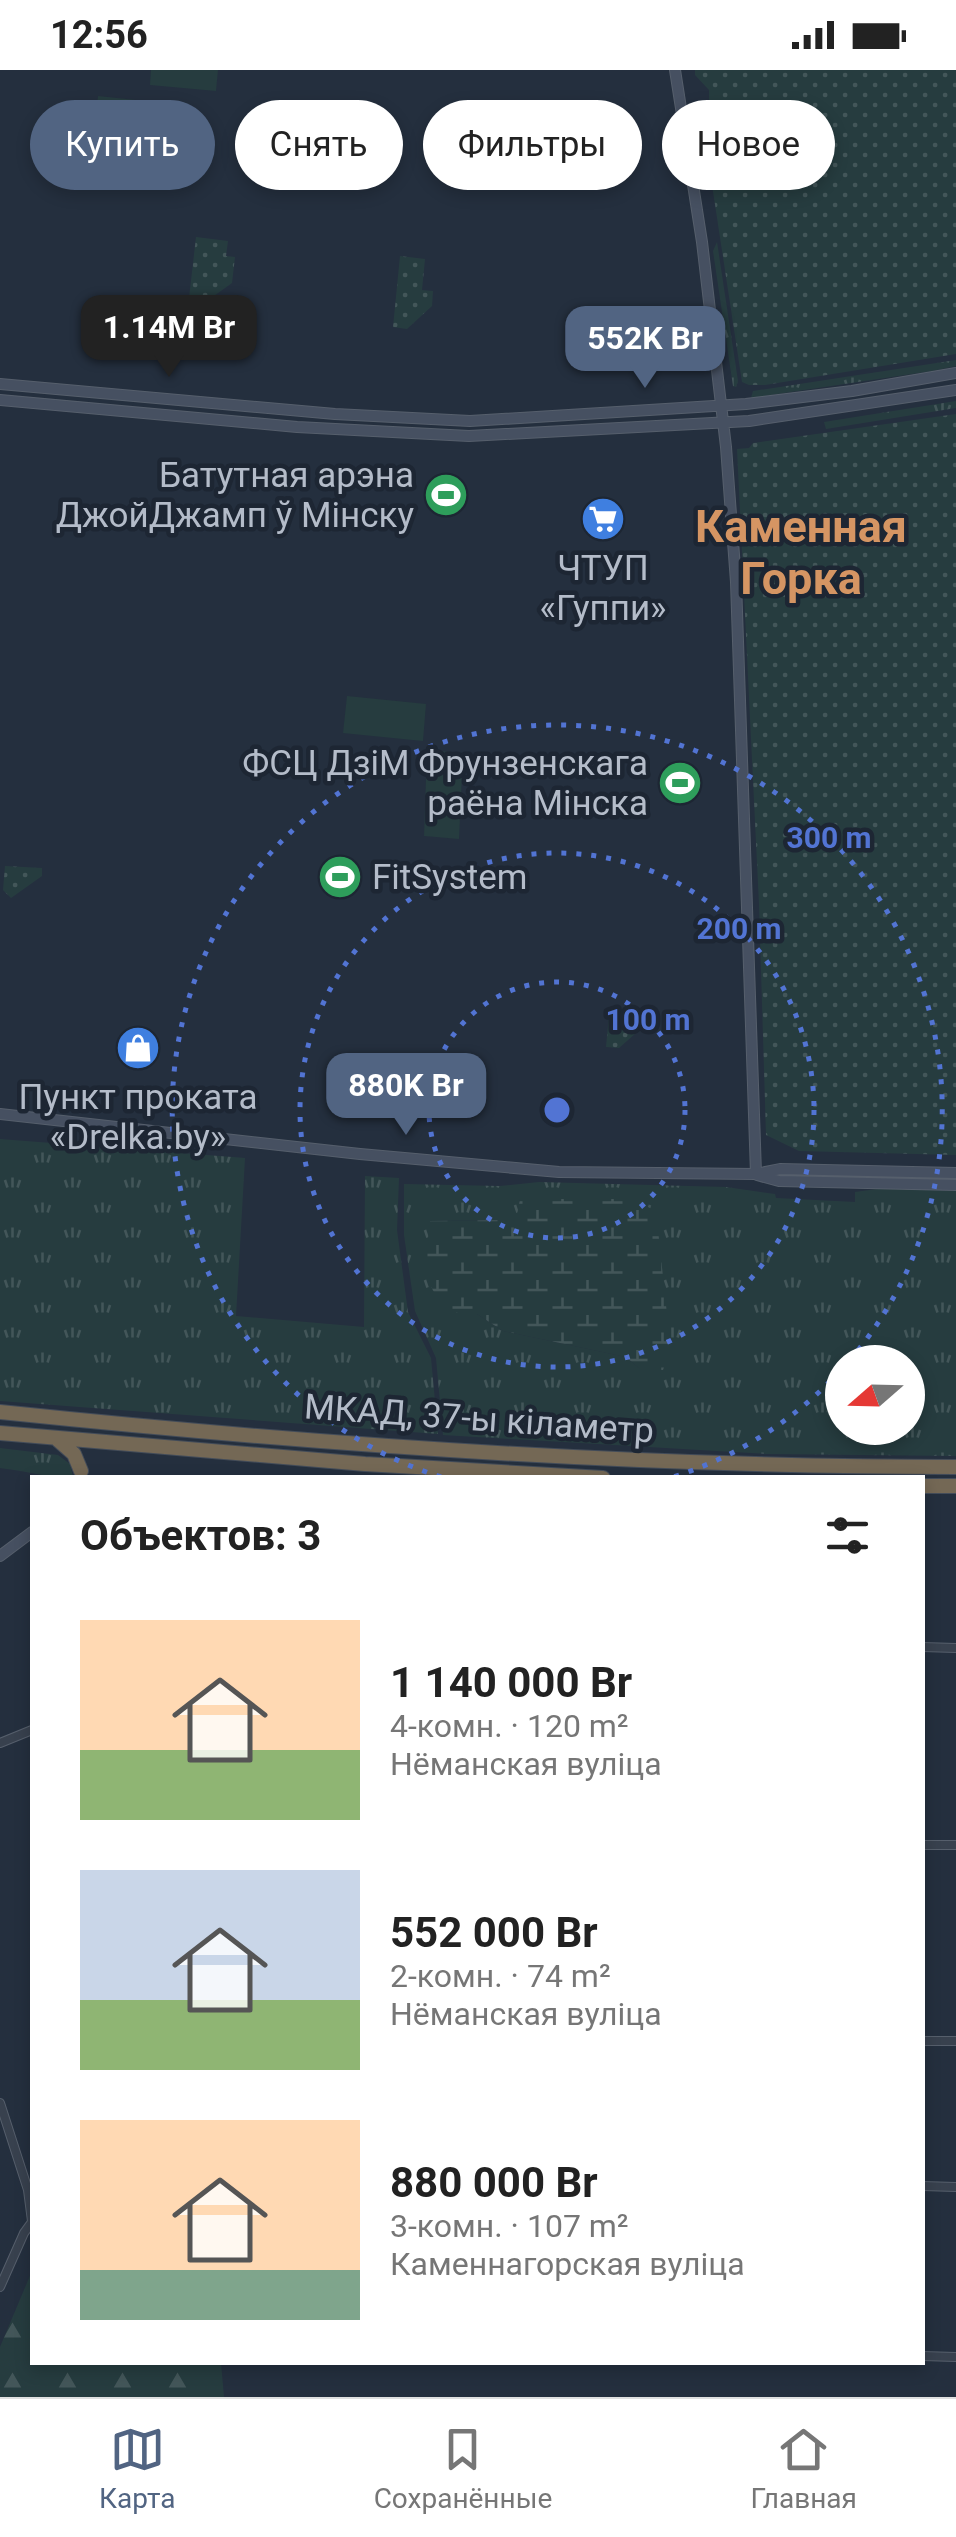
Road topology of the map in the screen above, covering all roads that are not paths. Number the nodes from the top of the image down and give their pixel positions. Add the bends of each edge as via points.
1 (674, 70) edge
2 (956, 373) edge
3 (0, 384) edge
4 (956, 390) edge
5 (0, 400) edge
6 (722, 406) junction
7 (400, 418) junction
8 (724, 423) junction
9 (398, 432) junction
10 (0, 1114) edge
11 (956, 1173) edge
12 (756, 1174) junction
13 (956, 1184) edge
14 (0, 1412) edge
15 (0, 1433) edge
16 (57, 1439) junction
17 (104, 1444) junction
18 (956, 1467) edge
19 (81, 1474) edge
20 (559, 1475) edge
21 (925, 1486) edge
22 (956, 1486) edge
23 (30, 1534) edge
24 (0, 1556) edge
25 (925, 1646) edge
26 (956, 1648) edge
27 (30, 1731) edge
28 (0, 1742) edge
29 (925, 1845) edge
30 (956, 1845) edge
31 (925, 2041) edge
32 (956, 2041) edge
33 (0, 2103) edge
34 (925, 2186) edge
35 (956, 2187) edge
36 (30, 2206) edge
37 (30, 2224) edge
38 (0, 2287) edge
39 (925, 2356) edge
40 (956, 2357) edge

1 - 6 main road
2 - 6 main road
3 - 7 main road
4 - 8 main road
5 - 9 main road
6 - 7 main road via 520,420
6 - 8 main road
7 - 9 main road
8 - 9 main road via 468,436
8 - 12 main road via 736,582
10 - 12 main road via 523,1169
11 - 12 main road
12 - 13 main road via 779,1182
14 - 18 highway, МКАД, 37-ы кіламетр via 565,1455 780,1467
15 - 16 highway, МКАД, 37-ы кіламетр
16 - 17 highway, МКАД, 37-ы кіламетр
16 - 19 highway via 74,1454
17 - 19 highway via 88,1454
17 - 20 highway, МКАД, 37-ы кіламетр
21 - 22 highway
23 - 24 main road
25 - 26 street
27 - 28 street
29 - 30 street
31 - 32 street
33 - 36 street
34 - 35 street
37 - 38 street
39 - 40 street

